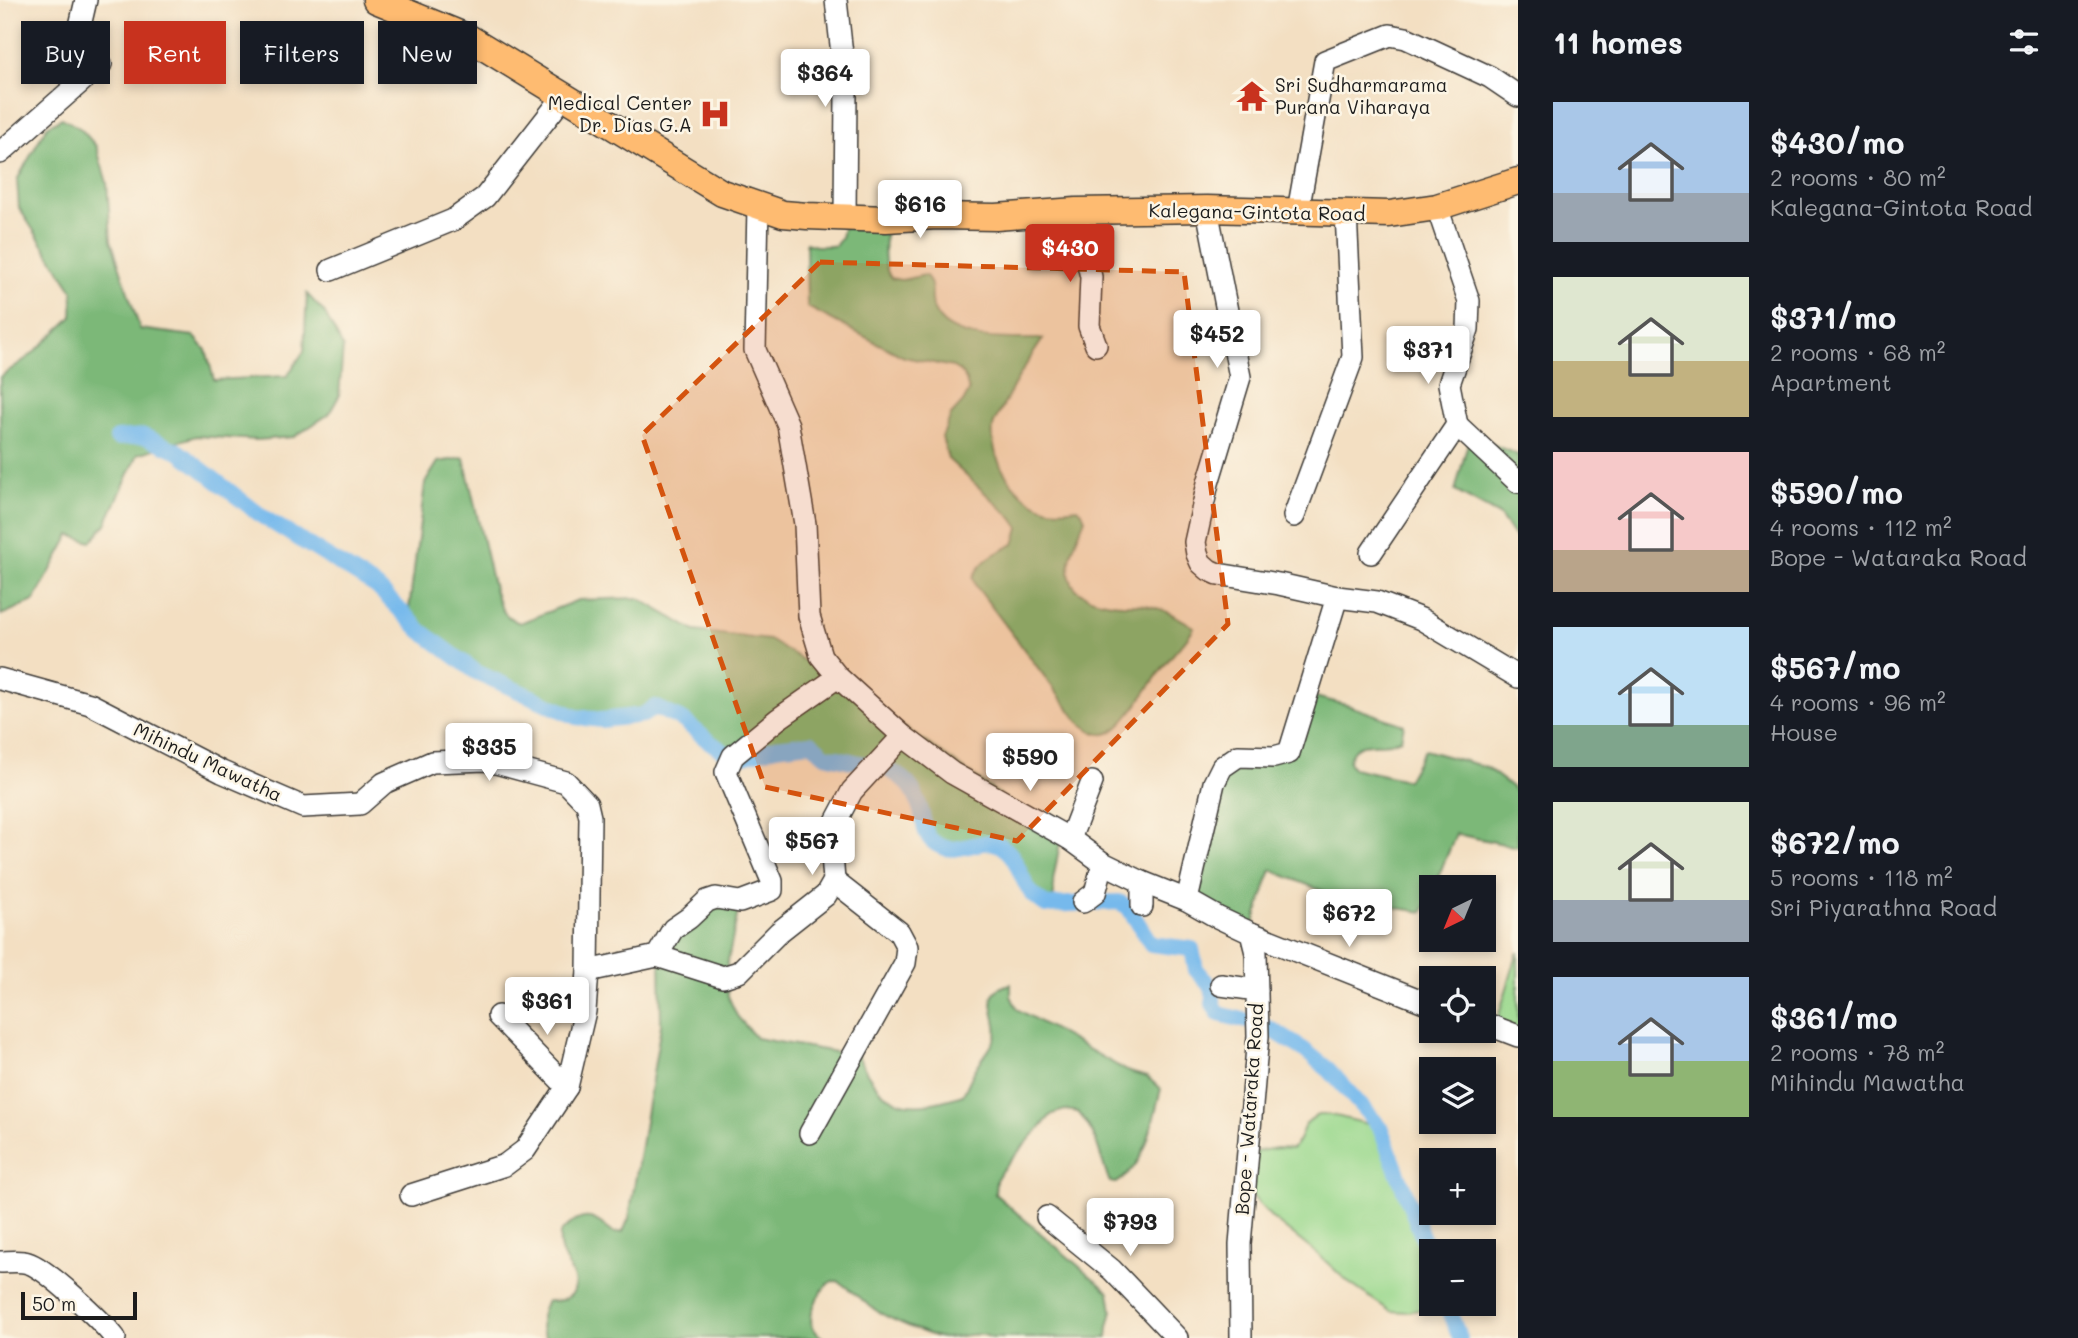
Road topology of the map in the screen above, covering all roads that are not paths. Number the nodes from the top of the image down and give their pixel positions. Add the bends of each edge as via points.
1 (86, 0) edge
2 (836, 0) edge
3 (382, 1) edge
4 (564, 96) junction
5 (1518, 96) edge
6 (0, 153) edge
7 (1518, 181) edge
8 (758, 206) junction
9 (1437, 207) junction
10 (1207, 209) junction
11 (1076, 211) junction
12 (1298, 211) junction
13 (1346, 213) junction
14 (845, 216) junction
15 (331, 270) dead end
16 (1096, 345) dead end
17 (1457, 425) junction
18 (1518, 482) edge
19 (1294, 516) dead end
20 (1371, 553) dead end
21 (1338, 597) junction
22 (838, 677) junction
23 (1518, 677) edge
24 (0, 679) edge
25 (903, 736) junction
26 (1092, 782) dead end
27 (1070, 839) junction
28 (1102, 863) junction
29 (834, 881) junction
30 (1142, 882) junction
31 (1187, 900) junction
32 (1083, 902) dead end
33 (1142, 906) dead end
34 (1251, 933) junction
35 (657, 956) junction
36 (588, 971) junction
37 (1221, 985) dead end
38 (1257, 990) junction
39 (1419, 1000) edge
40 (498, 1016) dead end
41 (1496, 1028) edge
42 (1518, 1036) edge
43 (567, 1087) junction
44 (810, 1133) dead end
45 (411, 1195) dead end
46 (1047, 1217) dead end
47 (0, 1262) edge
48 (115, 1338) edge
49 (1177, 1338) edge
50 (1241, 1338) edge

1 - 6 street via 80,26 101,64
2 - 14 street via 846,90
3 - 4 main road, Kalegana-Gintota Road via 469,38
4 - 8 main road, Kalegana-Gintota Road via 722,193
4 - 15 street via 485,197 453,220
5 - 12 street via 1490,77 1390,35 1325,61
7 - 9 main road, Kalegana-Gintota Road
8 - 14 main road, Kalegana-Gintota Road via 783,214
8 - 22 street via 755,351 788,425 805,524 809,616 821,656
9 - 13 main road, Kalegana-Gintota Road via 1389,214
9 - 17 street via 1469,301 1468,329 1449,384
10 - 11 main road, Kalegana-Gintota Road
10 - 12 main road, Kalegana-Gintota Road
10 - 21 street via 1240,377 1208,484 1197,530 1197,554 1201,563 1218,574
11 - 14 main road, Kalegana-Gintota Road via 996,217
11 - 16 street via 1091,278 1089,326
12 - 13 main road, Kalegana-Gintota Road
13 - 19 street via 1353,357
17 - 18 street
17 - 20 street
21 - 23 street via 1377,602 1421,619
21 - 31 street via 1289,753 1238,756 1222,767 1214,783
22 - 25 street
22 - 35 street via 733,756 726,772 772,890 740,902 706,901 673,929
24 - 36 street, Mihindu Mawatha via 90,704 222,772 303,807 360,804 384,783 432,762 485,760 566,782 587,804 590,817
25 - 27 street via 953,773
25 - 29 street via 852,792 834,825
26 - 27 street
27 - 28 street
28 - 30 street
28 - 32 street via 1095,893
29 - 35 street via 827,895 779,932 739,972 723,977
29 - 44 street via 899,932 907,947 905,963
30 - 31 street
30 - 33 street
31 - 34 street
34 - 38 street, Bope - Wataraka Road
34 - 39 street
35 - 36 street
36 - 43 street, Mihindu Mawatha via 585,1011
37 - 38 street
38 - 50 street, Bope - Wataraka Road via 1258,1036 1240,1244
40 - 43 street
41 - 42 street
43 - 45 street, Mihindu Mawatha via 525,1150 505,1165
46 - 49 street via 1112,1270
47 - 48 street via 27,1262 44,1272

